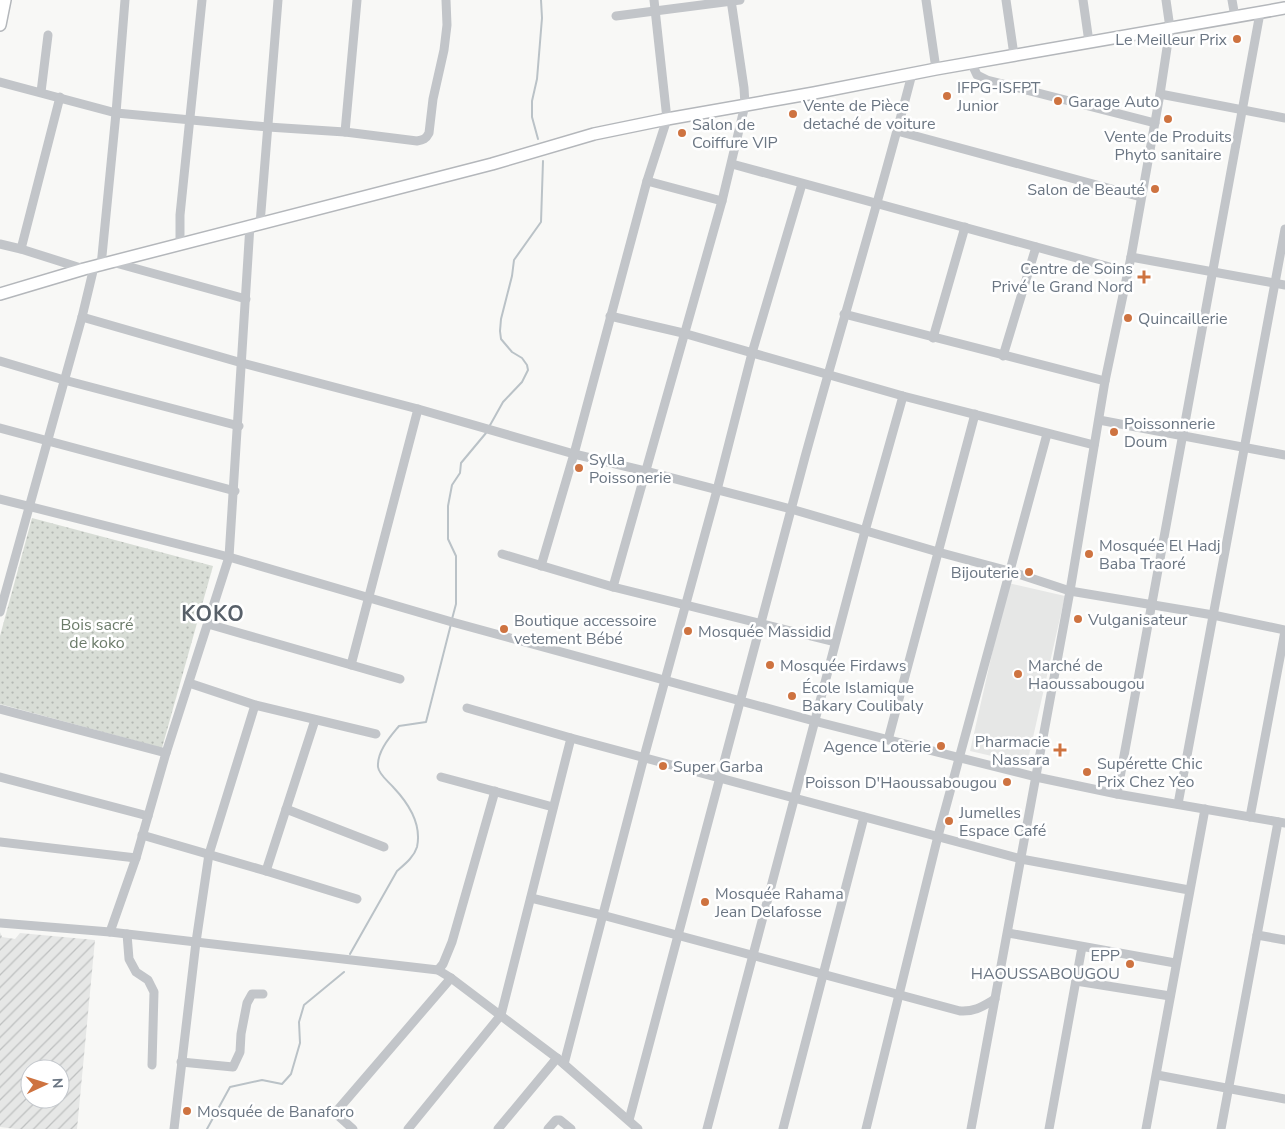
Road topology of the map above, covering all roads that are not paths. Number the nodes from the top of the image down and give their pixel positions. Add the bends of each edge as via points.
1 (5, 0) edge
2 (125, 0) edge
3 (202, 0) edge
4 (278, 0) edge
5 (357, 0) edge
6 (446, 0) edge
7 (654, 0) edge
8 (734, 0) edge
9 (926, 0) edge
10 (1006, 0) edge
11 (1083, 0) edge
12 (1166, 0) edge
13 (1232, 0) edge
14 (1285, 8) edge
15 (656, 10) junction
16 (1260, 13) junction
17 (616, 16) dead end
18 (1235, 18) junction
19 (0, 25) edge
20 (1170, 28) junction
21 (48, 34) dead end
22 (1089, 42) junction
23 (1014, 55) junction
24 (971, 62) junction
25 (936, 68) junction
26 (912, 74) junction
27 (0, 82) edge
28 (42, 92) junction
29 (1160, 94) junction
30 (60, 97) junction
31 (745, 105) junction
32 (1242, 111) junction
33 (116, 113) junction
34 (1285, 118) edge
35 (667, 119) junction
36 (190, 120) junction
37 (1155, 123) junction
38 (268, 127) junction
39 (897, 131) junction
40 (345, 132) junction
41 (732, 164) junction
42 (647, 182) junction
43 (802, 184) junction
44 (1142, 197) junction
45 (722, 201) junction
46 (877, 204) junction
47 (255, 225) junction
48 (965, 227) junction
49 (1285, 229) edge
50 (0, 244) edge
51 (180, 246) junction
52 (1036, 247) junction
53 (21, 249) junction
54 (1131, 257) junction
55 (112, 262) junction
56 (93, 267) junction
57 (1128, 272) junction
58 (1212, 272) junction
59 (1275, 283) junction
60 (1285, 285) edge
61 (0, 294) edge
62 (246, 299) junction
63 (844, 314) junction
64 (610, 316) junction
65 (82, 317) junction
66 (683, 333) junction
67 (933, 338) junction
68 (752, 353) junction
69 (1003, 356) junction
70 (0, 361) edge
71 (242, 363) junction
72 (827, 374) junction
73 (64, 380) junction
74 (1105, 381) junction
75 (903, 396) junction
76 (418, 409) junction
77 (975, 414) junction
78 (1099, 420) junction
79 (239, 426) junction
80 (0, 428) edge
81 (1047, 434) junction
82 (1183, 436) junction
83 (48, 440) junction
84 (1094, 445) junction
85 (1245, 448) junction
86 (574, 454) junction
87 (1285, 455) edge
88 (644, 471) junction
89 (717, 490) junction
90 (235, 491) junction
91 (0, 499) edge
92 (30, 507) junction
93 (791, 509) junction
94 (865, 531) junction
95 (938, 552) junction
96 (502, 554) dead end
97 (230, 557) junction
98 (540, 566) junction
99 (1009, 571) junction
100 (613, 587) junction
101 (1070, 591) junction
102 (370, 597) junction
103 (1152, 604) junction
104 (685, 606) junction
105 (0, 612) edge
106 (1213, 615) junction
107 (762, 623) junction
108 (208, 624) junction
109 (1285, 631) edge
110 (835, 642) junction
111 (351, 665) junction
112 (400, 679) dead end
113 (664, 680) junction
114 (189, 683) junction
115 (740, 700) junction
116 (255, 705) junction
117 (467, 708) dead end
118 (0, 709) edge
119 (315, 720) junction
120 (814, 721) junction
121 (376, 734) dead end
122 (571, 738) junction
123 (888, 740) junction
124 (166, 752) junction
125 (644, 757) junction
126 (960, 758) junction
127 (0, 777) edge
128 (440, 777) dead end
129 (720, 777) junction
130 (1036, 777) junction
131 (495, 791) junction
132 (1117, 794) junction
133 (794, 796) junction
134 (1178, 804) junction
135 (554, 806) junction
136 (286, 809) junction
137 (1205, 809) junction
138 (148, 816) junction
139 (864, 816) junction
140 (1250, 817) junction
141 (1282, 822) edge
142 (142, 835) junction
143 (938, 836) junction
144 (0, 842) edge
145 (384, 848) dead end
146 (209, 854) junction
147 (136, 858) junction
148 (1021, 859) junction
149 (266, 871) junction
150 (1189, 890) junction
151 (531, 898) junction
152 (357, 899) dead end
153 (602, 915) junction
154 (0, 923) edge
155 (110, 932) junction
156 (1008, 933) junction
157 (128, 934) junction
158 (1258, 934) junction
159 (679, 936) junction
160 (1285, 940) edge
161 (196, 942) junction
162 (1082, 947) junction
163 (752, 956) junction
164 (1176, 963) junction
165 (438, 970) junction
166 (824, 975) junction
167 (451, 978) junction
168 (1076, 980) junction
169 (263, 994) dead end
170 (899, 996) junction
171 (1170, 996) junction
172 (995, 999) junction
173 (501, 1015) junction
174 (560, 1061) junction
175 (181, 1062) junction
176 (152, 1065) dead end
177 (1157, 1075) junction
178 (1229, 1088) junction
179 (1285, 1099) edge
180 (629, 1120) junction
181 (174, 1129) edge
182 (353, 1129) edge
183 (408, 1129) edge
184 (498, 1129) edge
185 (548, 1129) edge
186 (571, 1129) edge
187 (638, 1129) edge
188 (707, 1129) edge
189 (784, 1129) edge
190 (866, 1129) edge
191 (971, 1129) edge
192 (1049, 1129) edge
193 (1146, 1129) edge
194 (1221, 1129) edge

1 - 19 main road
2 - 33 street
3 - 36 street
4 - 38 street
5 - 40 street
6 - 40 street via 444,50 427,137 417,141
7 - 15 street
8 - 15 street
8 - 31 street
9 - 25 street
10 - 23 street
11 - 22 street
12 - 20 street
13 - 18 street
14 - 16 main road
15 - 17 street
15 - 35 street
16 - 18 main road
16 - 32 street
18 - 20 main road
20 - 22 main road
20 - 29 street
21 - 28 street
22 - 23 main road
23 - 24 main road
24 - 25 main road
24 - 37 street via 977,75 987,80
25 - 26 main road
26 - 31 main road
26 - 39 street
27 - 28 street
28 - 30 street
29 - 32 street
29 - 37 street
30 - 33 street
30 - 53 street
31 - 35 main road
31 - 41 street
32 - 34 street
32 - 58 street
33 - 36 street
33 - 56 street
35 - 42 street
35 - 47 main road via 594,134 492,164
36 - 38 street
36 - 51 street
37 - 44 street
38 - 40 street
38 - 47 street
39 - 44 street
39 - 46 street
41 - 43 street
41 - 45 street
42 - 45 street
42 - 64 street
43 - 46 street
43 - 68 street
44 - 54 street
45 - 66 street
46 - 48 street
46 - 63 street
47 - 51 main road
47 - 62 street
48 - 52 street
48 - 67 street
49 - 59 street
50 - 53 street
51 - 55 main road
52 - 57 street
52 - 69 street
53 - 56 street
54 - 57 street
54 - 58 street
55 - 56 main road
55 - 62 street
56 - 61 main road
56 - 65 street
57 - 74 street
58 - 59 street
58 - 82 street
59 - 60 street
59 - 85 street
62 - 71 street
63 - 67 street
63 - 72 street
64 - 66 street
64 - 86 street
65 - 71 street
65 - 73 street
66 - 68 street
66 - 88 street
67 - 69 street
68 - 72 street
68 - 89 street
69 - 74 street
70 - 73 street
71 - 76 street
71 - 79 street
72 - 75 street
72 - 93 street
73 - 79 street
73 - 83 street
74 - 78 street
75 - 77 street
75 - 94 street
76 - 86 street
76 - 102 street
77 - 81 street
77 - 95 street
78 - 82 street
78 - 84 street
79 - 90 street
80 - 83 street
81 - 84 street
81 - 99 street
82 - 85 street
82 - 103 street
83 - 90 street
83 - 92 street
84 - 101 street
85 - 87 street
85 - 106 street
86 - 88 street
86 - 98 street
88 - 89 street
88 - 100 street
89 - 93 street
89 - 104 street
90 - 97 street
91 - 92 street
92 - 97 street
92 - 105 street
93 - 94 street
93 - 107 street
94 - 95 street
94 - 110 street
95 - 99 street
95 - 123 street
96 - 98 street
97 - 102 street
97 - 108 street
98 - 100 street
99 - 101 street
99 - 126 street
100 - 104 street
101 - 103 street
101 - 130 street
102 - 111 street
102 - 113 street
103 - 106 street
103 - 132 street
104 - 107 street
104 - 113 street
106 - 109 street
106 - 134 street
107 - 110 street
107 - 115 street
108 - 111 street
108 - 114 street
109 - 140 street
110 - 120 street
111 - 112 street
113 - 115 street
113 - 125 street
114 - 116 street
114 - 124 street
115 - 120 street
115 - 129 street
116 - 119 street
116 - 146 street
117 - 122 street
118 - 124 street
119 - 121 street
119 - 136 street
120 - 123 street
120 - 133 street
122 - 125 street
122 - 135 street
123 - 126 street
124 - 138 street
125 - 129 street
125 - 153 street
126 - 130 street
126 - 143 street
127 - 138 street
128 - 131 street
129 - 133 street
129 - 159 street
130 - 132 street
130 - 148 street
131 - 135 street
131 - 165 street via 452,942
132 - 134 street
133 - 139 street
133 - 163 street
134 - 137 street
135 - 151 street
136 - 145 street
136 - 149 street
137 - 140 street
137 - 150 street
138 - 142 street
139 - 143 street
139 - 166 street
140 - 141 street
141 - 158 street
142 - 146 street
142 - 147 street
143 - 148 street
143 - 170 street
144 - 147 street
146 - 149 street
146 - 161 street
147 - 155 street
148 - 150 street
148 - 156 street
149 - 152 street
150 - 164 street
151 - 153 street
151 - 173 street
153 - 159 street
153 - 174 street
154 - 155 street
155 - 157 street
156 - 162 street
156 - 172 street
157 - 161 street
157 - 176 street via 129,959 154,992
158 - 160 street
158 - 178 street
159 - 163 street
159 - 180 street
161 - 165 street
161 - 175 street
162 - 164 street
162 - 168 street
163 - 166 street
163 - 188 street
164 - 171 street
165 - 167 street
166 - 170 street
166 - 189 street
167 - 173 street
167 - 182 street via 335,1113
168 - 171 street
168 - 192 street
169 - 175 street via 252,994 247,1004 240,1034 240,1052 233,1067
170 - 172 street via 965,1011 980,1008
170 - 190 street
171 - 177 street
172 - 191 street
173 - 174 street
173 - 183 street
174 - 180 street
174 - 184 street
175 - 181 street
177 - 178 street
177 - 193 street
178 - 179 street
178 - 194 street
180 - 187 street
185 - 186 street via 560,1120

